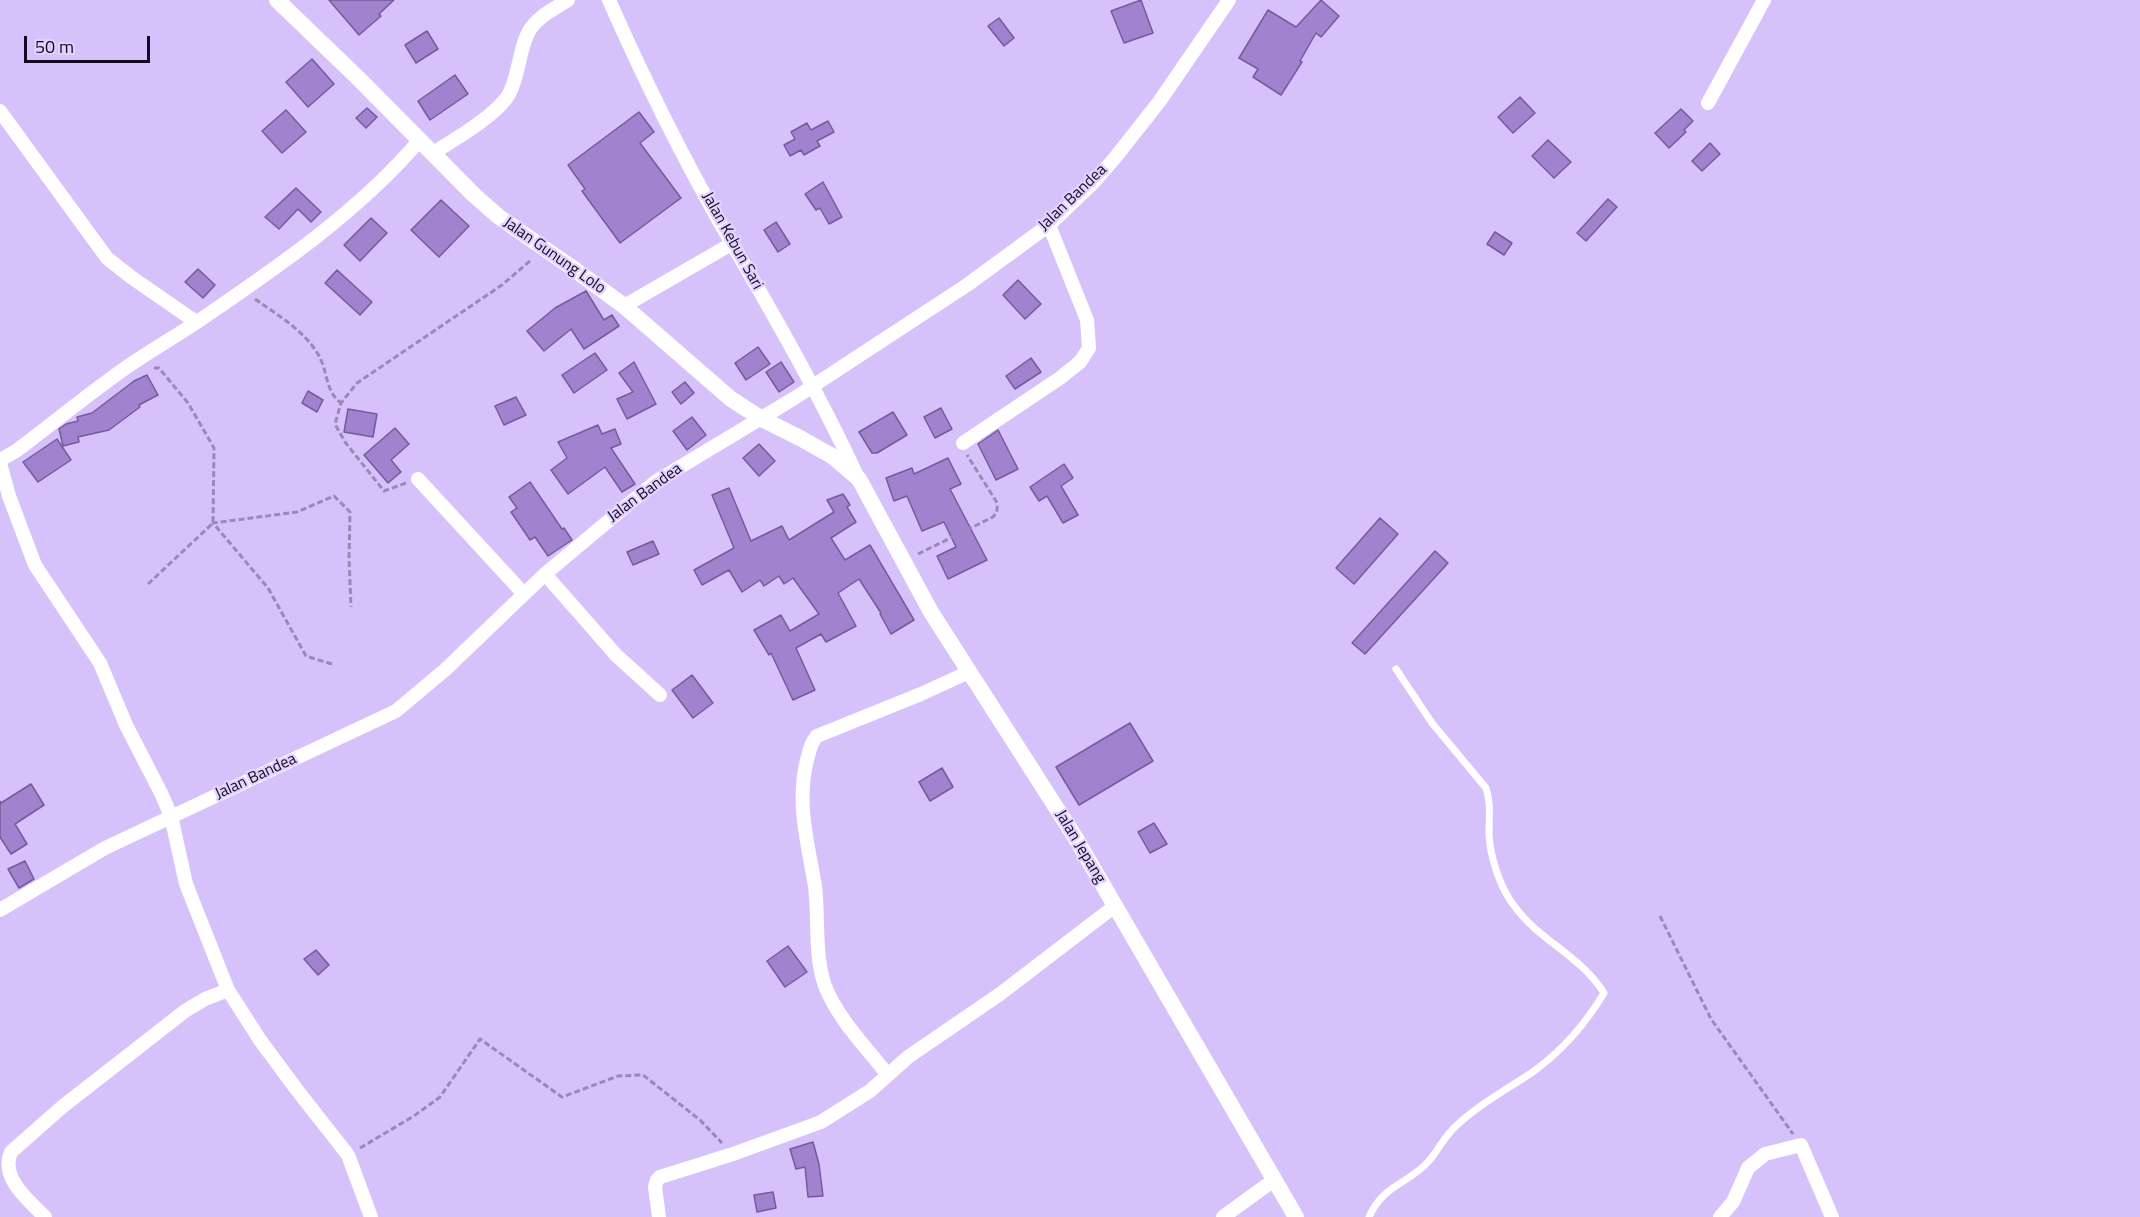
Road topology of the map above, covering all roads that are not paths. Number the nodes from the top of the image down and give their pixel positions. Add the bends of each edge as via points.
1 (277, 0) edge
2 (568, 0) edge
3 (609, 0) edge
4 (1229, 0) edge
5 (1764, 0) edge
6 (1708, 103) dead end
7 (0, 111) edge
8 (418, 141) junction
9 (433, 153) junction
10 (1049, 225) junction
11 (733, 243) junction
12 (624, 306) junction
13 (196, 322) junction
14 (813, 386) junction
15 (762, 419) junction
16 (963, 443) road end
17 (0, 462) edge
18 (418, 479) road end
19 (859, 479) junction
20 (545, 574) junction
21 (523, 593) junction
22 (1396, 669) dead end
23 (969, 672) junction
24 (660, 695) dead end
25 (171, 816) junction
26 (1115, 906) junction
27 (0, 910) edge
28 (228, 990) junction
29 (888, 1075) junction
30 (1274, 1180) junction
31 (45, 1217) edge
32 (371, 1217) edge
33 (659, 1217) edge
34 (1223, 1217) edge
35 (1296, 1217) edge
36 (1369, 1217) edge
37 (1720, 1217) edge
38 (1832, 1217) edge

1 - 8 street, Jalan Gunung Lolo
2 - 9 street via 530,29 508,96 476,125
3 - 11 street, Jalan Kebun Sari
4 - 10 street, Jalan Bandea via 1159,102 1114,159
5 - 6 street
7 - 13 street via 107,258
8 - 9 street, Jalan Gunung Lolo
8 - 13 street via 356,204
9 - 12 street, Jalan Gunung Lolo via 499,218
10 - 14 street, Jalan Bandea via 967,285
10 - 16 street via 1087,320 1089,348 1080,362 1060,378
11 - 12 street
11 - 14 street, Jalan Kebun Sari
12 - 15 street, Jalan Gunung Lolo via 731,399
13 - 17 street via 125,368
14 - 15 street, Jalan Bandea
14 - 19 street, Jalan Kebun Sari
15 - 19 street, Jalan Gunung Lolo via 832,456
15 - 20 street, Jalan Bandea via 655,482
17 - 25 street via 35,565 100,663
18 - 21 street
19 - 23 street, Jalan Jepang via 931,612
20 - 21 street, Jalan Bandea
20 - 24 street via 616,656
21 - 25 street, Jalan Bandea via 460,657 396,711
22 - 36 lane via 1432,723 1485,788 1490,800 1489,837 1497,872 1515,908 1594,977 1604,993 1590,1017 1562,1048 1454,1126 1424,1166 1378,1200
23 - 26 street, Jalan Jepang
23 - 29 street via 817,735 806,766 803,820 825,984 836,1008
25 - 27 street, Jalan Bandea via 105,848
25 - 28 street via 186,884
26 - 29 street
26 - 30 street, Jalan Jepang
28 - 31 street via 185,1011 11,1152 6,1160 11,1183
28 - 32 street via 297,1090 348,1155
29 - 33 street via 821,1122 657,1180
30 - 34 street
30 - 35 street, Jalan Jepang
37 - 38 street via 1733,1202 1748,1168 1765,1154 1801,1145

